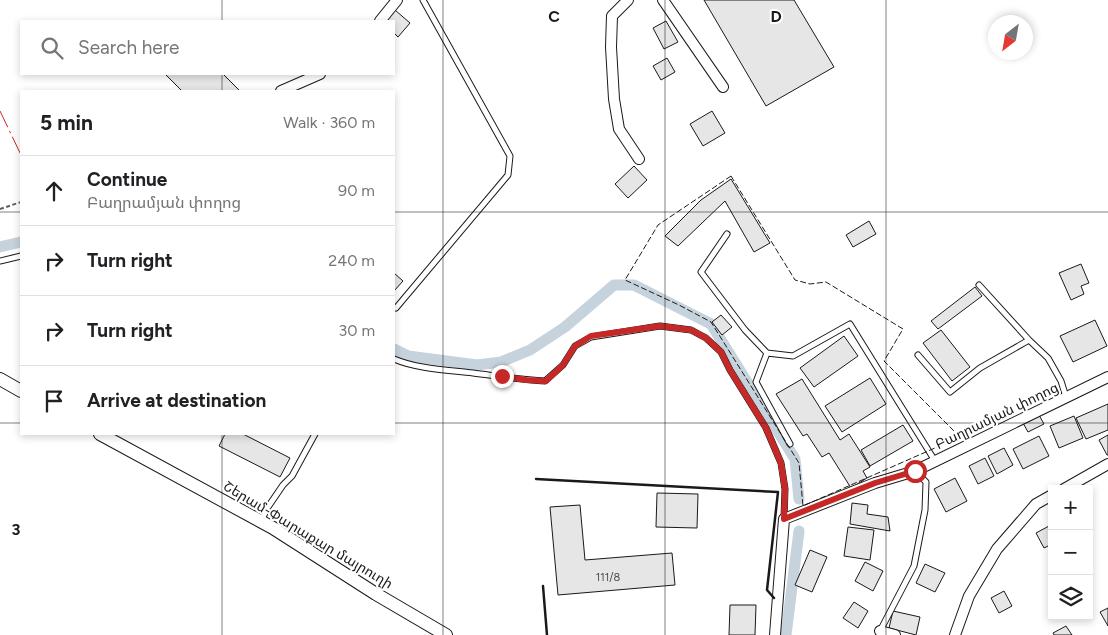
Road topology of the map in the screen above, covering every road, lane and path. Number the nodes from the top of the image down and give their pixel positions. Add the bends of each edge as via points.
1 (398, 0) edge
2 (422, 0) edge
3 (628, 0) edge
4 (663, 0) edge
5 (381, 20) edge
6 (318, 75) edge
7 (723, 87) dead end
8 (283, 90) edge
9 (638, 159) dead end
10 (20, 202) edge
11 (0, 209) edge
12 (726, 234) dead end
13 (20, 256) edge
14 (0, 260) edge
15 (979, 285) dead end
16 (396, 308) dead end
17 (1029, 340) junction
18 (767, 353) junction
19 (918, 355) dead end
20 (395, 359) edge
21 (1108, 377) edge
22 (0, 380) edge
23 (20, 390) edge
24 (1066, 397) junction
25 (102, 435) edge
26 (314, 435) edge
27 (790, 444) dead end
28 (936, 461) junction
29 (1108, 464) edge
30 (915, 471) junction
31 (1071, 485) edge
32 (1048, 497) edge
33 (784, 519) junction
34 (261, 522) junction
35 (880, 631) joint
36 (446, 635) edge
37 (775, 635) edge
38 (895, 635) edge
39 (955, 635) edge

1 - 5 street
2 - 16 lane via 510,156 508,175
3 - 9 street via 612,16 614,99 619,129
4 - 7 street
6 - 8 street
10 - 11 path
12 - 18 lane via 700,272
13 - 14 lane
15 - 17 lane
17 - 19 lane via 980,368 950,392
17 - 24 lane via 1048,358
18 - 27 lane via 756,382
18 - 28 lane via 793,356 850,324
20 - 33 lane via 439,369 546,381 563,365 575,346 591,336 660,326 691,330 721,352 766,428 781,463 785,489
21 - 24 street, Բաղրամյան փողոց
22 - 23 street
24 - 28 street, Բաղրամյան փողոց
25 - 34 street, Շերամ-Փարաքար մայրուղի
26 - 34 lane
28 - 30 street, Բաղրամյան փողոց
29 - 31 street
30 - 33 street, Բաղրամյան փողոց
30 - 35 lane via 926,482 925,510 914,566
32 - 39 street via 1036,504 997,549 969,596
33 - 37 street
34 - 36 street, Շերամ-Փարաքար մայրուղի
35 - 38 street

